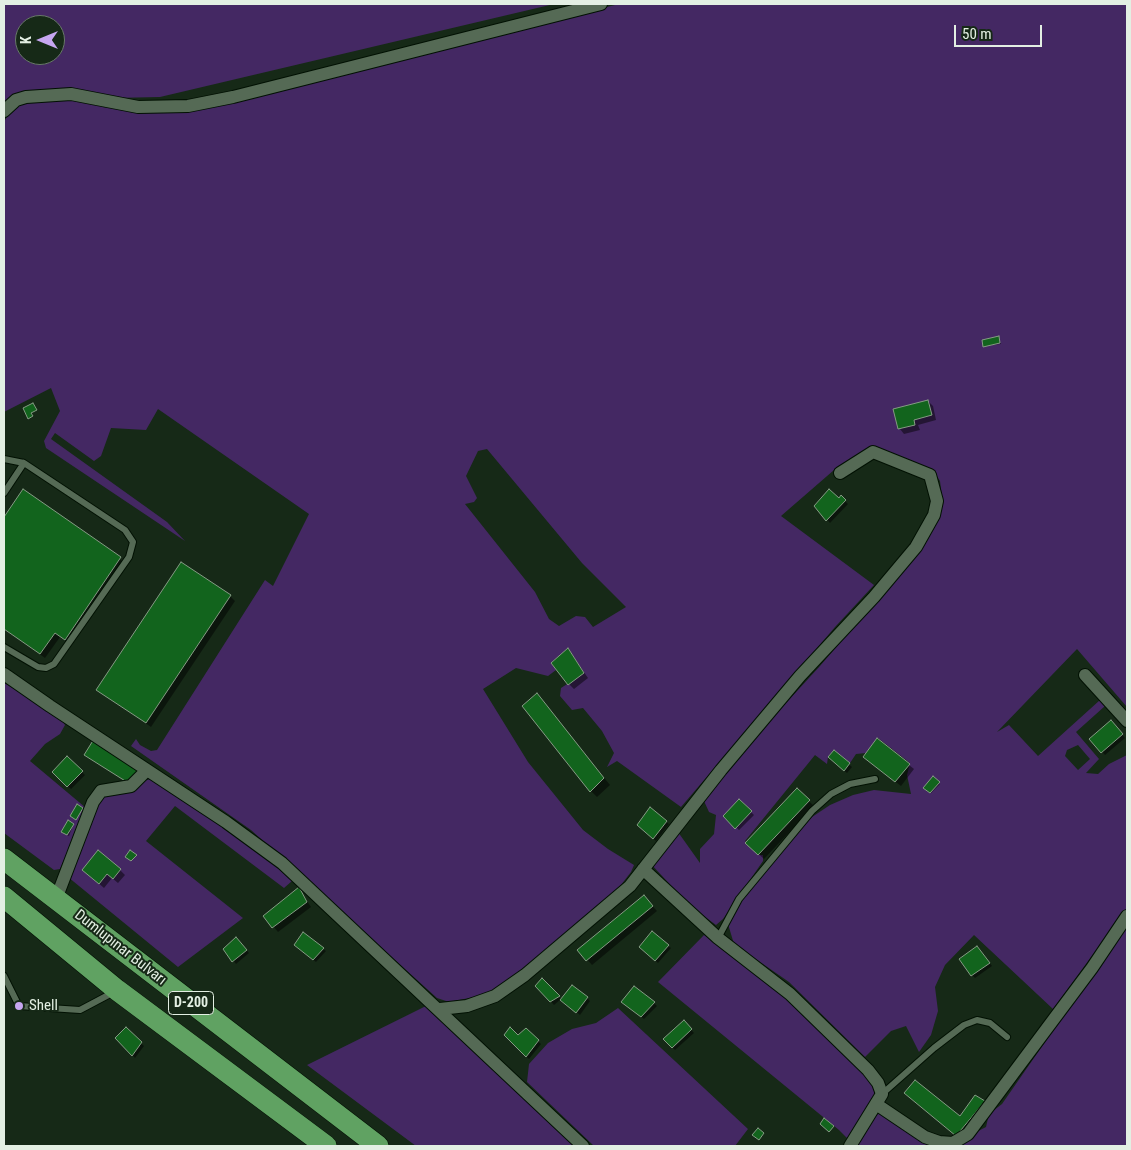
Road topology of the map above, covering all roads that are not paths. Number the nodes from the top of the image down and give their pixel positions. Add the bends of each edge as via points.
1 (601, 4) edge
2 (4, 111) edge
3 (4, 459) edge
4 (24, 463) junction
5 (840, 473) dead end
6 (4, 493) edge
7 (4, 647) edge
8 (4, 674) edge
9 (1086, 675) dead end
10 (1127, 721) edge
11 (147, 770) junction
12 (875, 779) dead end
13 (4, 859) edge
14 (643, 869) junction
15 (4, 897) edge
16 (56, 899) junction
17 (1127, 916) edge
18 (718, 938) junction
19 (4, 976) edge
20 (117, 990) junction
21 (440, 1009) junction
22 (1008, 1037) dead end
23 (879, 1099) junction
24 (326, 1146) edge
25 (378, 1146) edge
26 (583, 1146) edge
27 (850, 1146) edge

1 - 2 street via 188,106 138,107 62,94 16,100
3 - 4 lane
4 - 6 lane
4 - 7 lane via 126,530 133,542 133,550 54,664 38,667
5 - 14 street via 873,452 909,465 930,475 937,501 934,515 916,547 800,676
8 - 11 street
9 - 10 street
11 - 16 street via 132,786 101,790 93,802
11 - 21 street via 282,863
12 - 18 lane via 850,784 831,794 812,811 739,899
13 - 16 highway, Dumlupınar Bulvarı / D-200
14 - 18 street
14 - 21 street via 612,902 502,991 467,1006
15 - 20 highway
16 - 25 highway, Dumlupınar Bulvarı / D-200
17 - 23 street via 968,1134 954,1143 925,1137
18 - 23 street via 790,994 868,1070 878,1083
19 - 20 lane via 19,1006 80,1010
20 - 24 highway
21 - 26 street
22 - 23 lane via 990,1023 977,1020 964,1025
23 - 27 street

